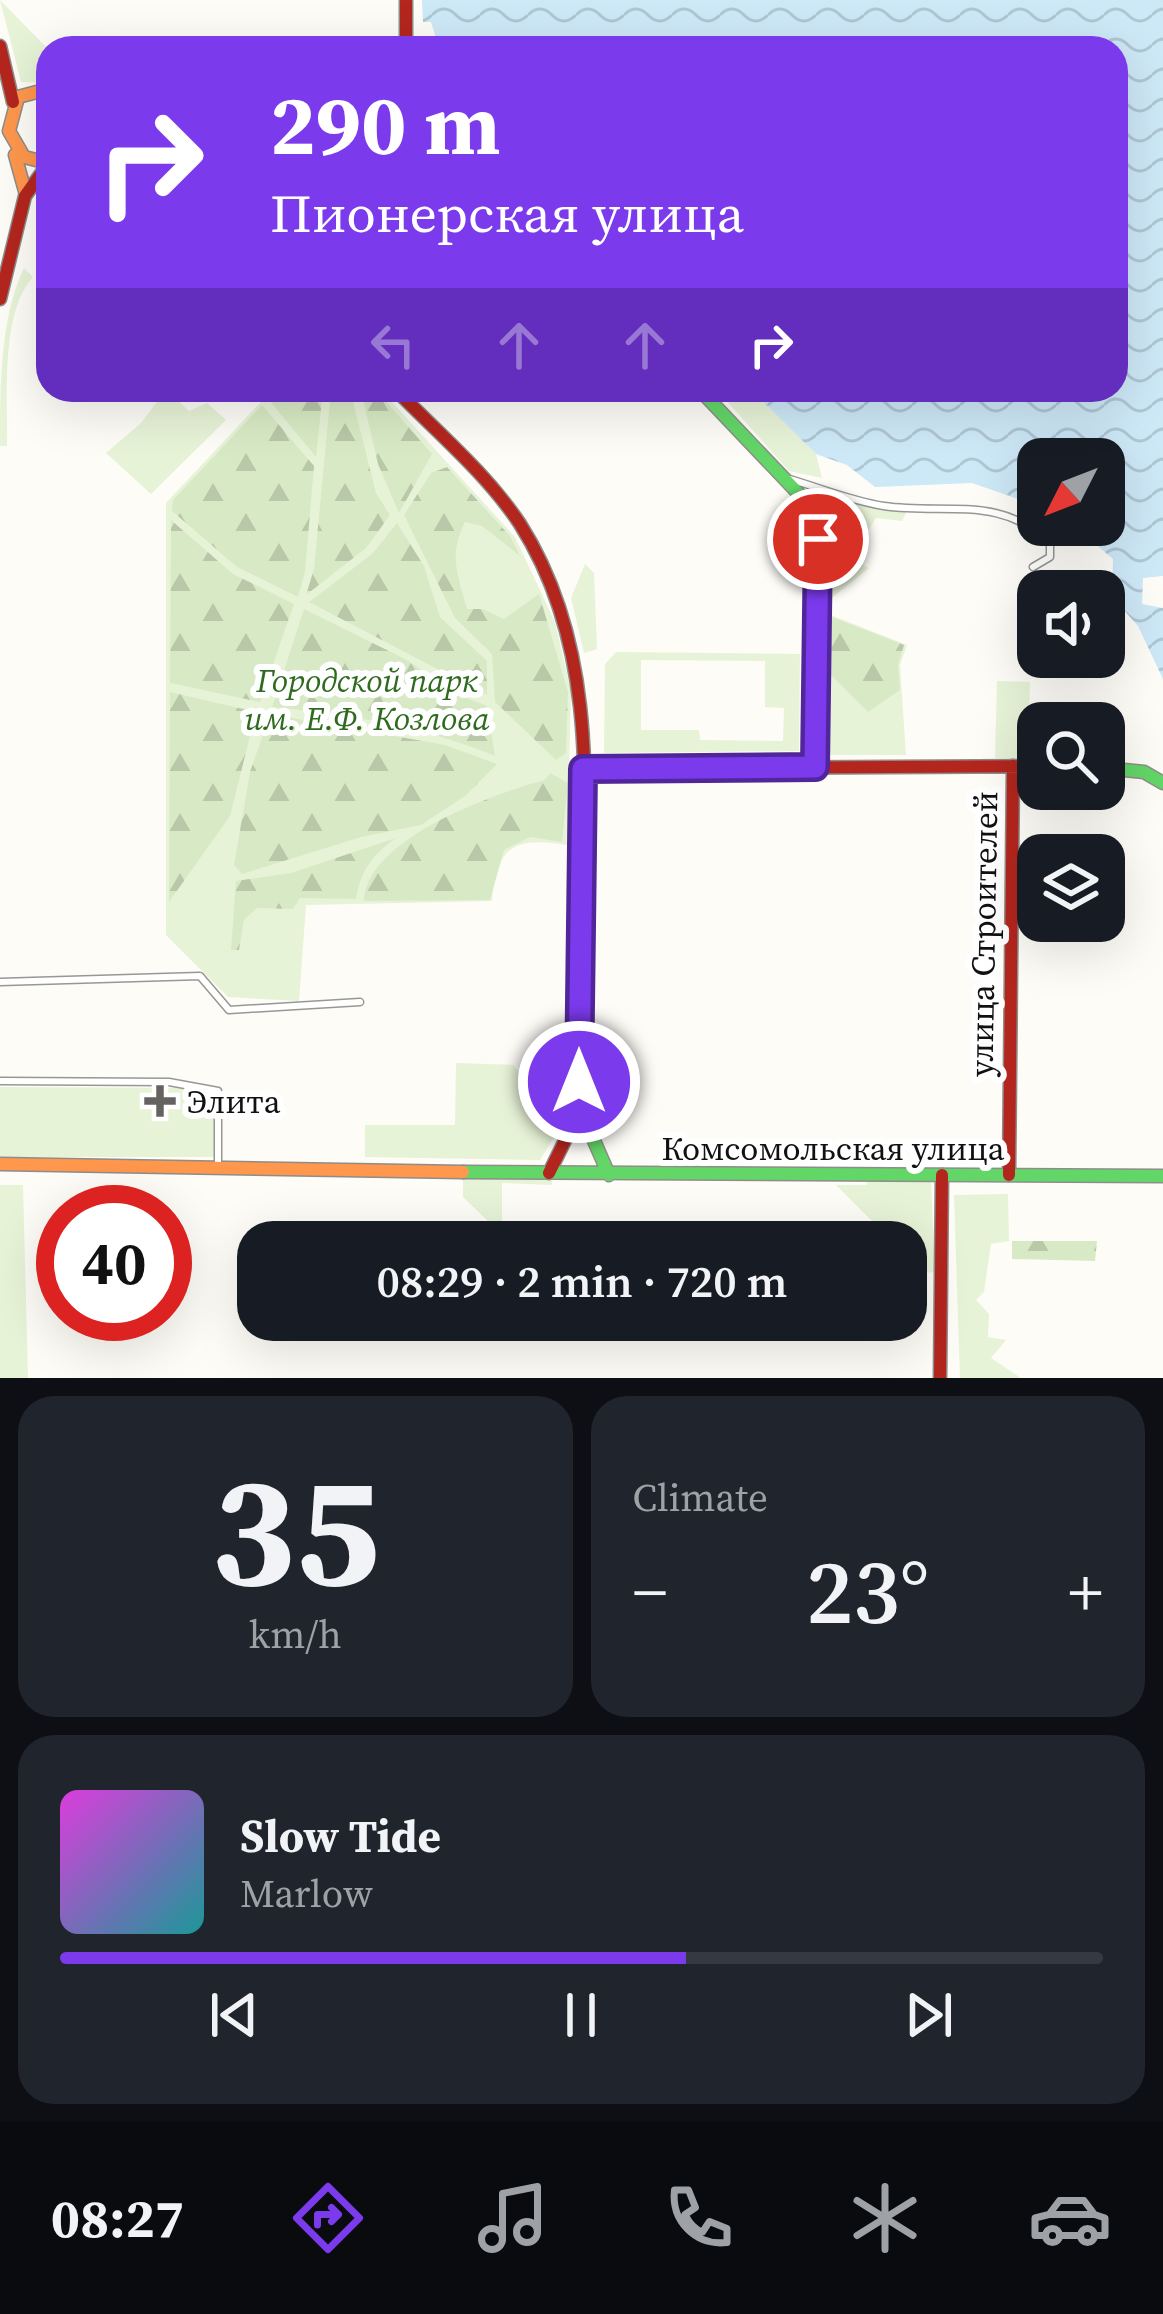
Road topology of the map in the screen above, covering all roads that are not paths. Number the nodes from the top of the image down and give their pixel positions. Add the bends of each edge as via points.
1 (406, 0) edge
2 (406, 36) edge
3 (0, 46) edge
4 (7, 72) junction
5 (31, 90) junction
6 (36, 90) edge
7 (13, 102) junction
8 (14, 151) junction
9 (36, 163) edge
10 (36, 181) edge
11 (25, 196) junction
12 (0, 299) edge
13 (407, 402) edge
14 (712, 402) edge
15 (786, 478) junction
16 (830, 491) junction
17 (802, 495) junction
18 (843, 495) junction
19 (818, 533) junction
20 (1033, 567) dead end
21 (1013, 766) junction
22 (1017, 766) edge
23 (815, 767) junction
24 (583, 769) junction
25 (1125, 770) edge
26 (1163, 783) edge
27 (0, 982) edge
28 (360, 1002) dead end
29 (0, 1081) edge
30 (578, 1112) junction
31 (0, 1165) edge
32 (218, 1166) junction
33 (549, 1173) junction
34 (1009, 1174) junction
35 (609, 1175) junction
36 (942, 1175) junction
37 (1163, 1176) edge
38 (940, 1378) edge

1 - 2 street
3 - 4 street
4 - 5 street
4 - 7 street
5 - 6 street
5 - 7 street
7 - 8 street via 4,127
8 - 9 street
8 - 11 street
10 - 11 street
11 - 12 street
13 - 24 street via 508,509 548,575 580,677
14 - 15 street
15 - 16 street
15 - 17 street
16 - 17 street
16 - 18 street
17 - 19 street via 817,513
18 - 19 street via 827,502
18 - 20 street via 886,506 986,507 1051,544 1050,557
19 - 23 street
21 - 22 street
21 - 23 street
21 - 34 street, улица Строителей
23 - 24 street
24 - 30 street
25 - 26 street
27 - 28 street via 200,976 229,1010
29 - 32 street via 169,1082 218,1091
30 - 33 street
30 - 35 street
31 - 32 street, Комсомольская улица
32 - 33 street, Комсомольская улица
33 - 35 street, Комсомольская улица
34 - 36 street, Комсомольская улица
34 - 37 street, Комсомольская улица
35 - 36 street, Комсомольская улица
36 - 38 street

